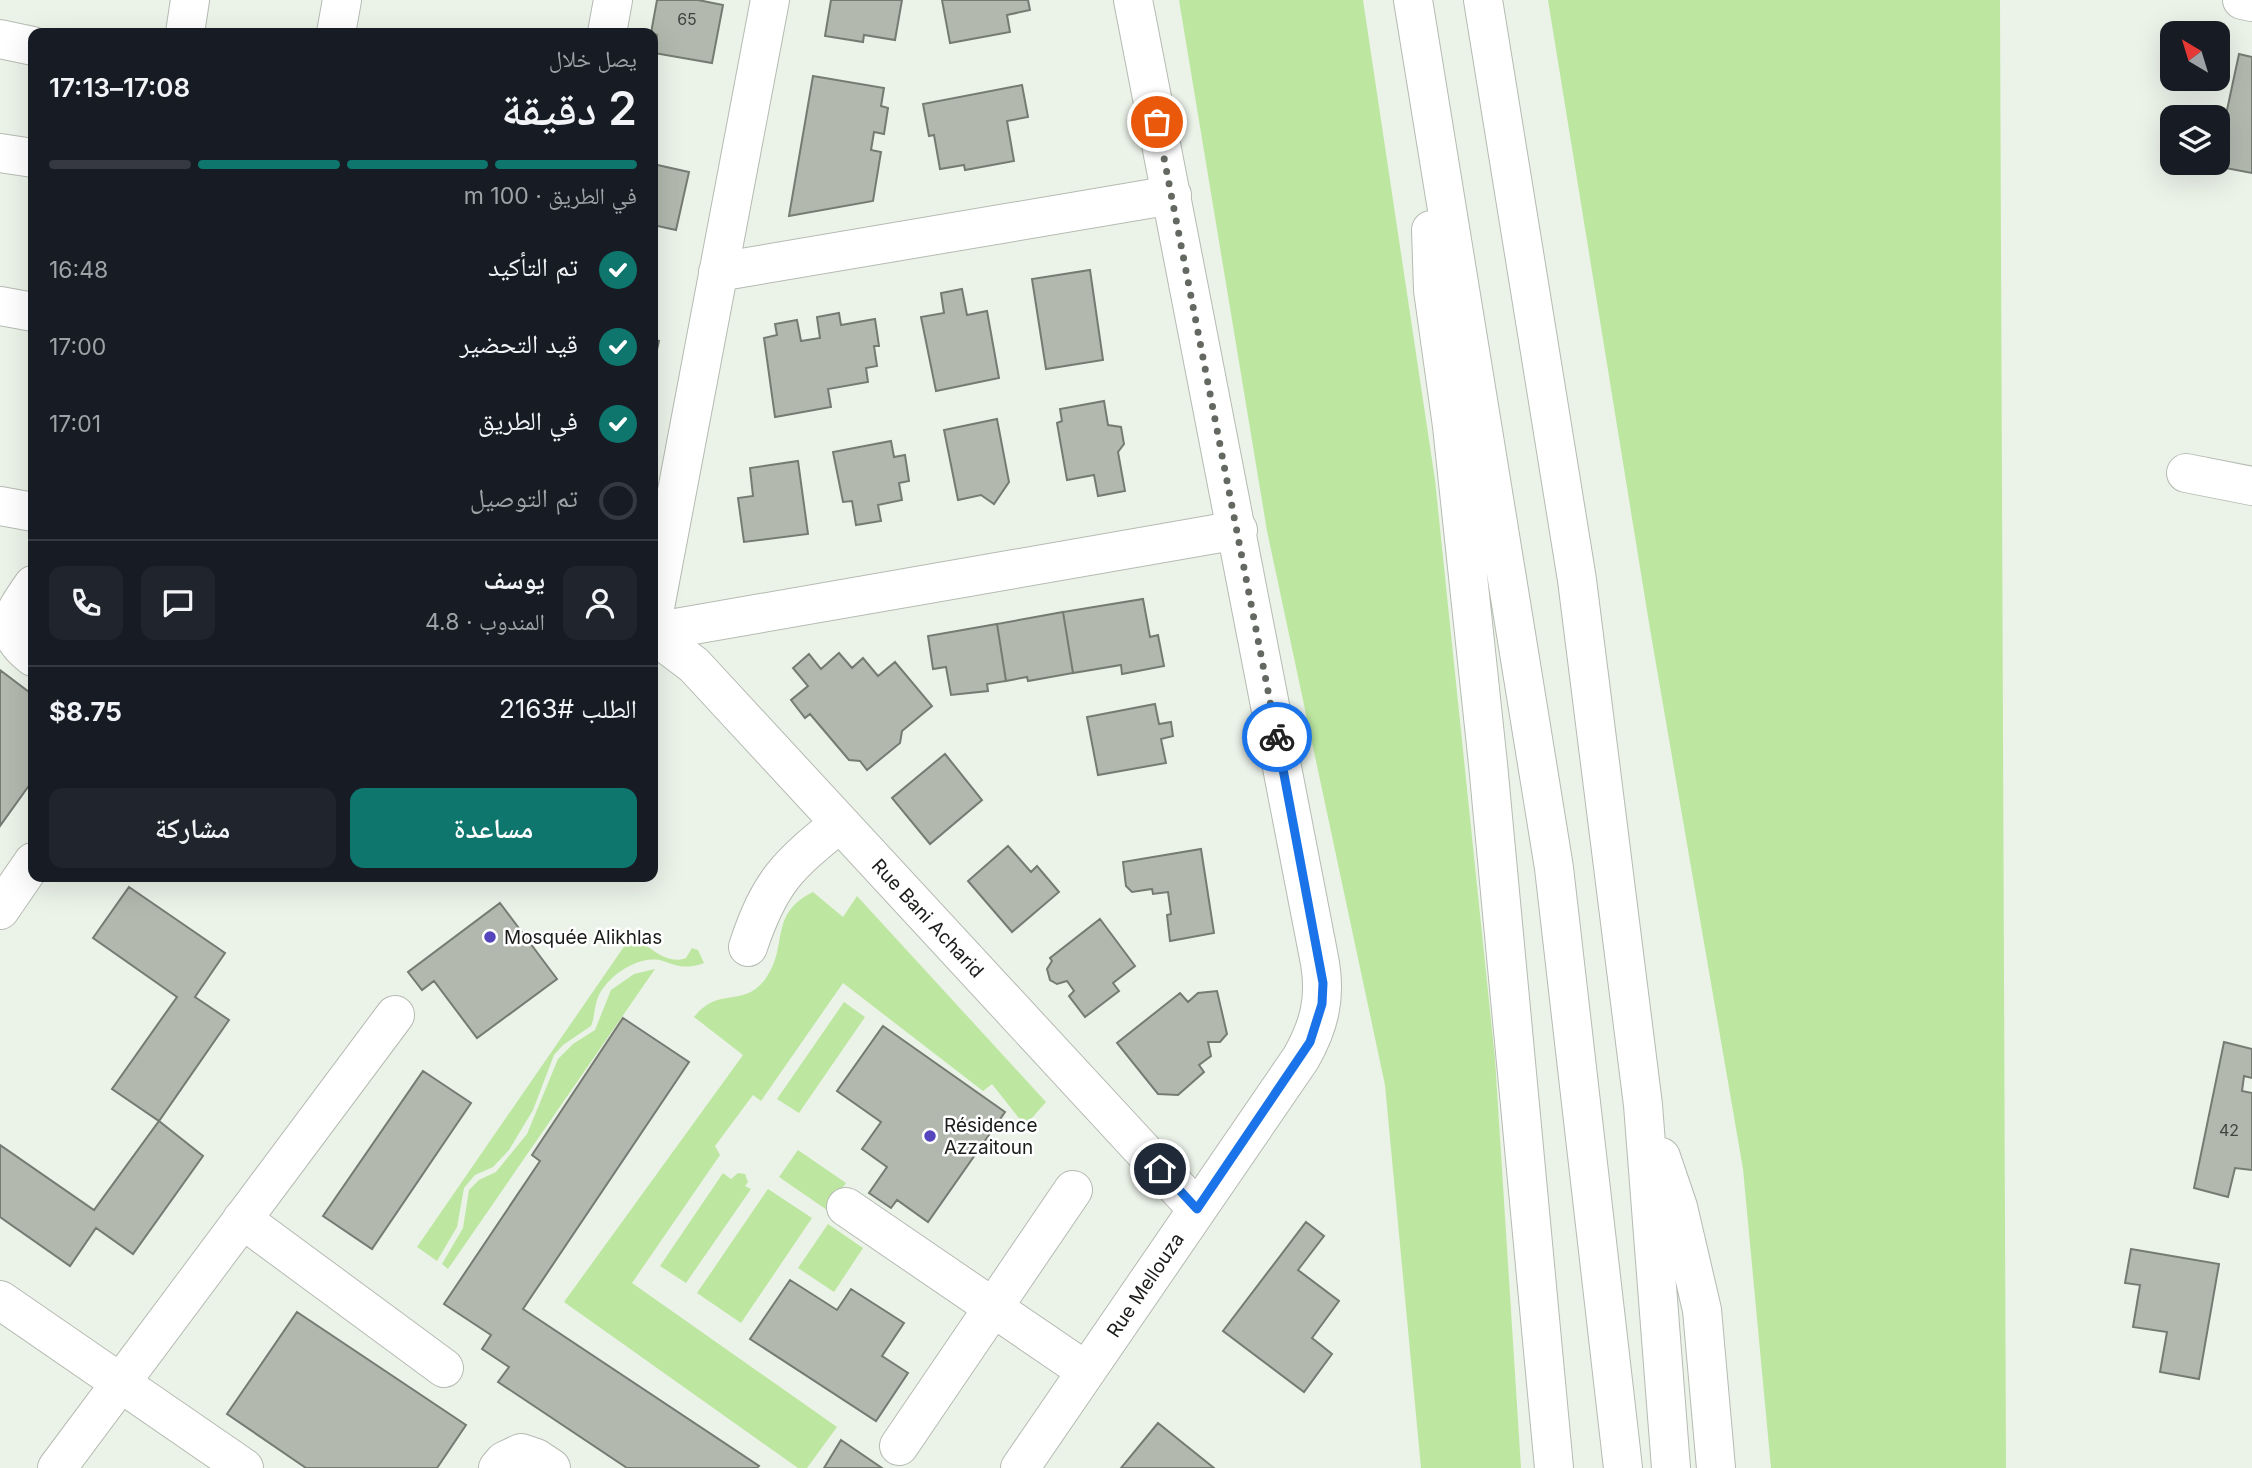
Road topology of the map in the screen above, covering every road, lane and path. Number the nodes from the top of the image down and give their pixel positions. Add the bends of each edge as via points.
1 (190, 0) edge
2 (342, 0) edge
3 (613, 0) edge
4 (770, 0) edge
5 (1133, 0) edge
6 (1413, 0) edge
7 (1483, 0) edge
8 (2242, 0) edge
9 (2252, 2) edge
10 (186, 28) edge
11 (337, 28) edge
12 (608, 28) edge
13 (0, 39) edge
14 (28, 45) edge
15 (1436, 137) junction
16 (0, 153) edge
17 (28, 157) edge
18 (1172, 195) junction
19 (718, 272) junction
20 (0, 306) edge
21 (28, 311) edge
22 (2186, 473) dead end
23 (2252, 486) edge
24 (0, 506) edge
25 (28, 511) edge
26 (1238, 530) junction
27 (658, 591) edge
28 (28, 592) edge
29 (658, 632) edge
30 (658, 637) edge
31 (28, 654) edge
32 (840, 824) junction
33 (28, 869) edge
34 (0, 910) edge
35 (748, 947) dead end
36 (395, 1015) dead end
37 (1643, 1105) junction
38 (1073, 1190) dead end
39 (846, 1207) dead end
40 (1197, 1209) junction
41 (242, 1219) junction
42 (0, 1300) edge
43 (993, 1307) junction
44 (443, 1368) dead end
45 (1086, 1371) junction
46 (119, 1382) junction
47 (899, 1446) dead end
48 (57, 1468) edge
49 (244, 1468) edge
50 (498, 1468) edge
51 (551, 1468) edge
52 (1020, 1468) edge
53 (1553, 1468) edge
54 (1623, 1468) edge
55 (1671, 1468) edge
56 (1716, 1468) edge

1 - 10 main road
2 - 11 main road
3 - 12 main road
4 - 19 main road
5 - 18 main road, Rue Mellouza
6 - 15 main road
7 - 37 main road via 1577,580
8 - 9 main road
13 - 14 main road
15 - 53 main road via 1431,210 1433,290 1489,778
15 - 54 main road via 1554,868
16 - 17 main road
18 - 19 main road
18 - 26 main road, Rue Mellouza
19 - 27 main road
20 - 21 main road
22 - 23 main road
24 - 25 main road
26 - 29 main road
26 - 40 main road, Rue Mellouza via 1321,973 1322,1004 1318,1024 1301,1058
28 - 31 main road via 8,627 17,647
30 - 32 main road, Rue Bani Acharid via 694,665
32 - 35 main road via 785,871 761,912
32 - 40 main road, Rue Bani Acharid
33 - 34 main road
36 - 41 main road
37 - 55 main road
37 - 56 main road via 1678,1208 1702,1310
38 - 43 main road
39 - 43 main road
40 - 45 main road, Rue Mellouza
41 - 44 main road
41 - 46 main road
42 - 46 main road
43 - 45 main road
43 - 47 main road
45 - 52 main road, Rue Mellouza
46 - 48 main road
46 - 49 main road
50 - 51 main road via 521,1453

